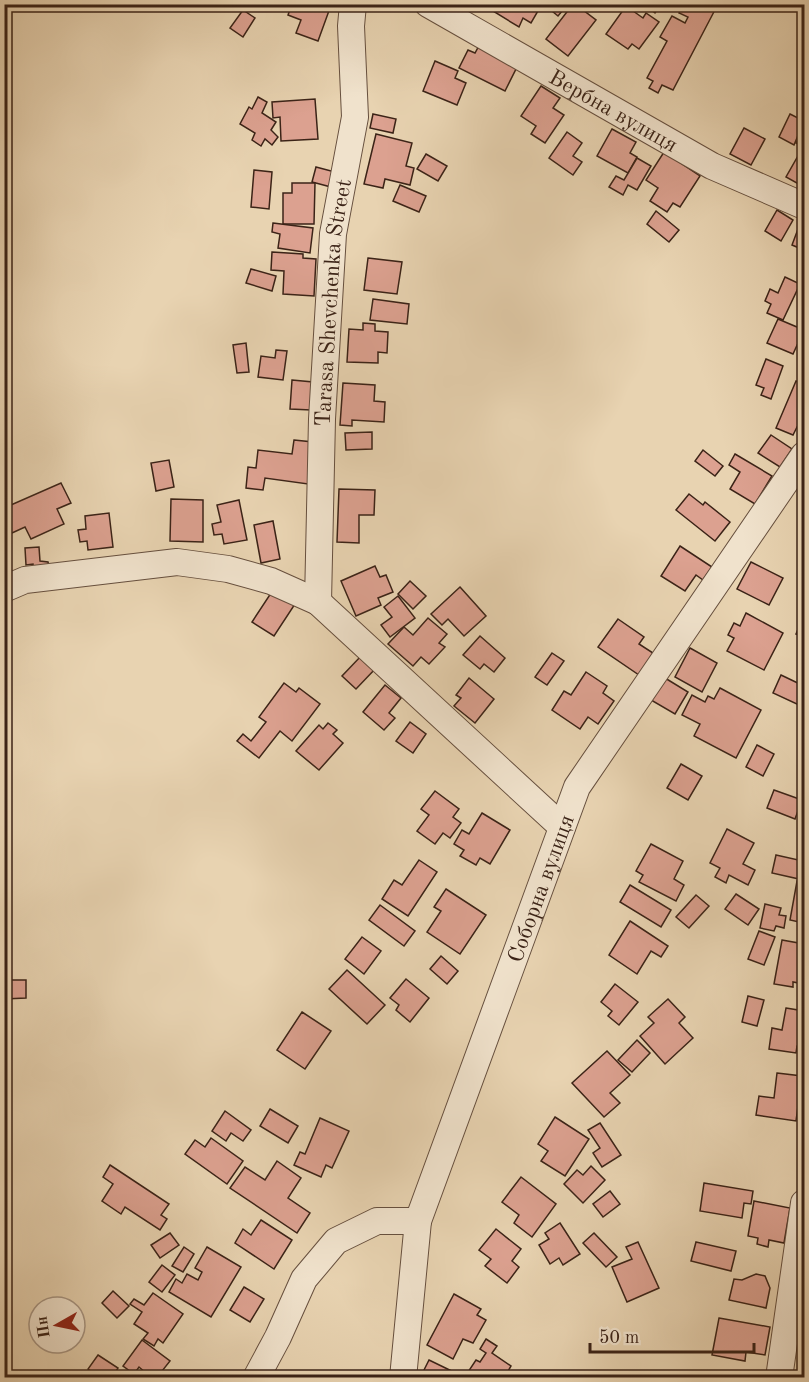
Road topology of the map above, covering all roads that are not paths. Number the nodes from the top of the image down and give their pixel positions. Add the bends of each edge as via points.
1 (353, 4) edge
2 (428, 4) edge
3 (804, 206) edge
4 (804, 455) edge
5 (4, 589) edge
6 (318, 602) junction
7 (562, 827) junction
8 (804, 1203) edge
9 (418, 1221) junction
10 (256, 1377) edge
11 (403, 1377) edge
12 (779, 1377) edge

1 - 6 street, Tarasa Shevchenka Street via 355,117 333,234 322,419
2 - 3 street, Вербна вулиця via 712,166
4 - 7 street, Соборна вулиця via 577,787
5 - 6 street via 25,580 177,562 228,569 271,581
6 - 7 street
7 - 9 street, Соборна вулиця
8 - 12 street
9 - 10 street via 377,1221 336,1241 304,1279
9 - 11 street, Соборна вулиця

